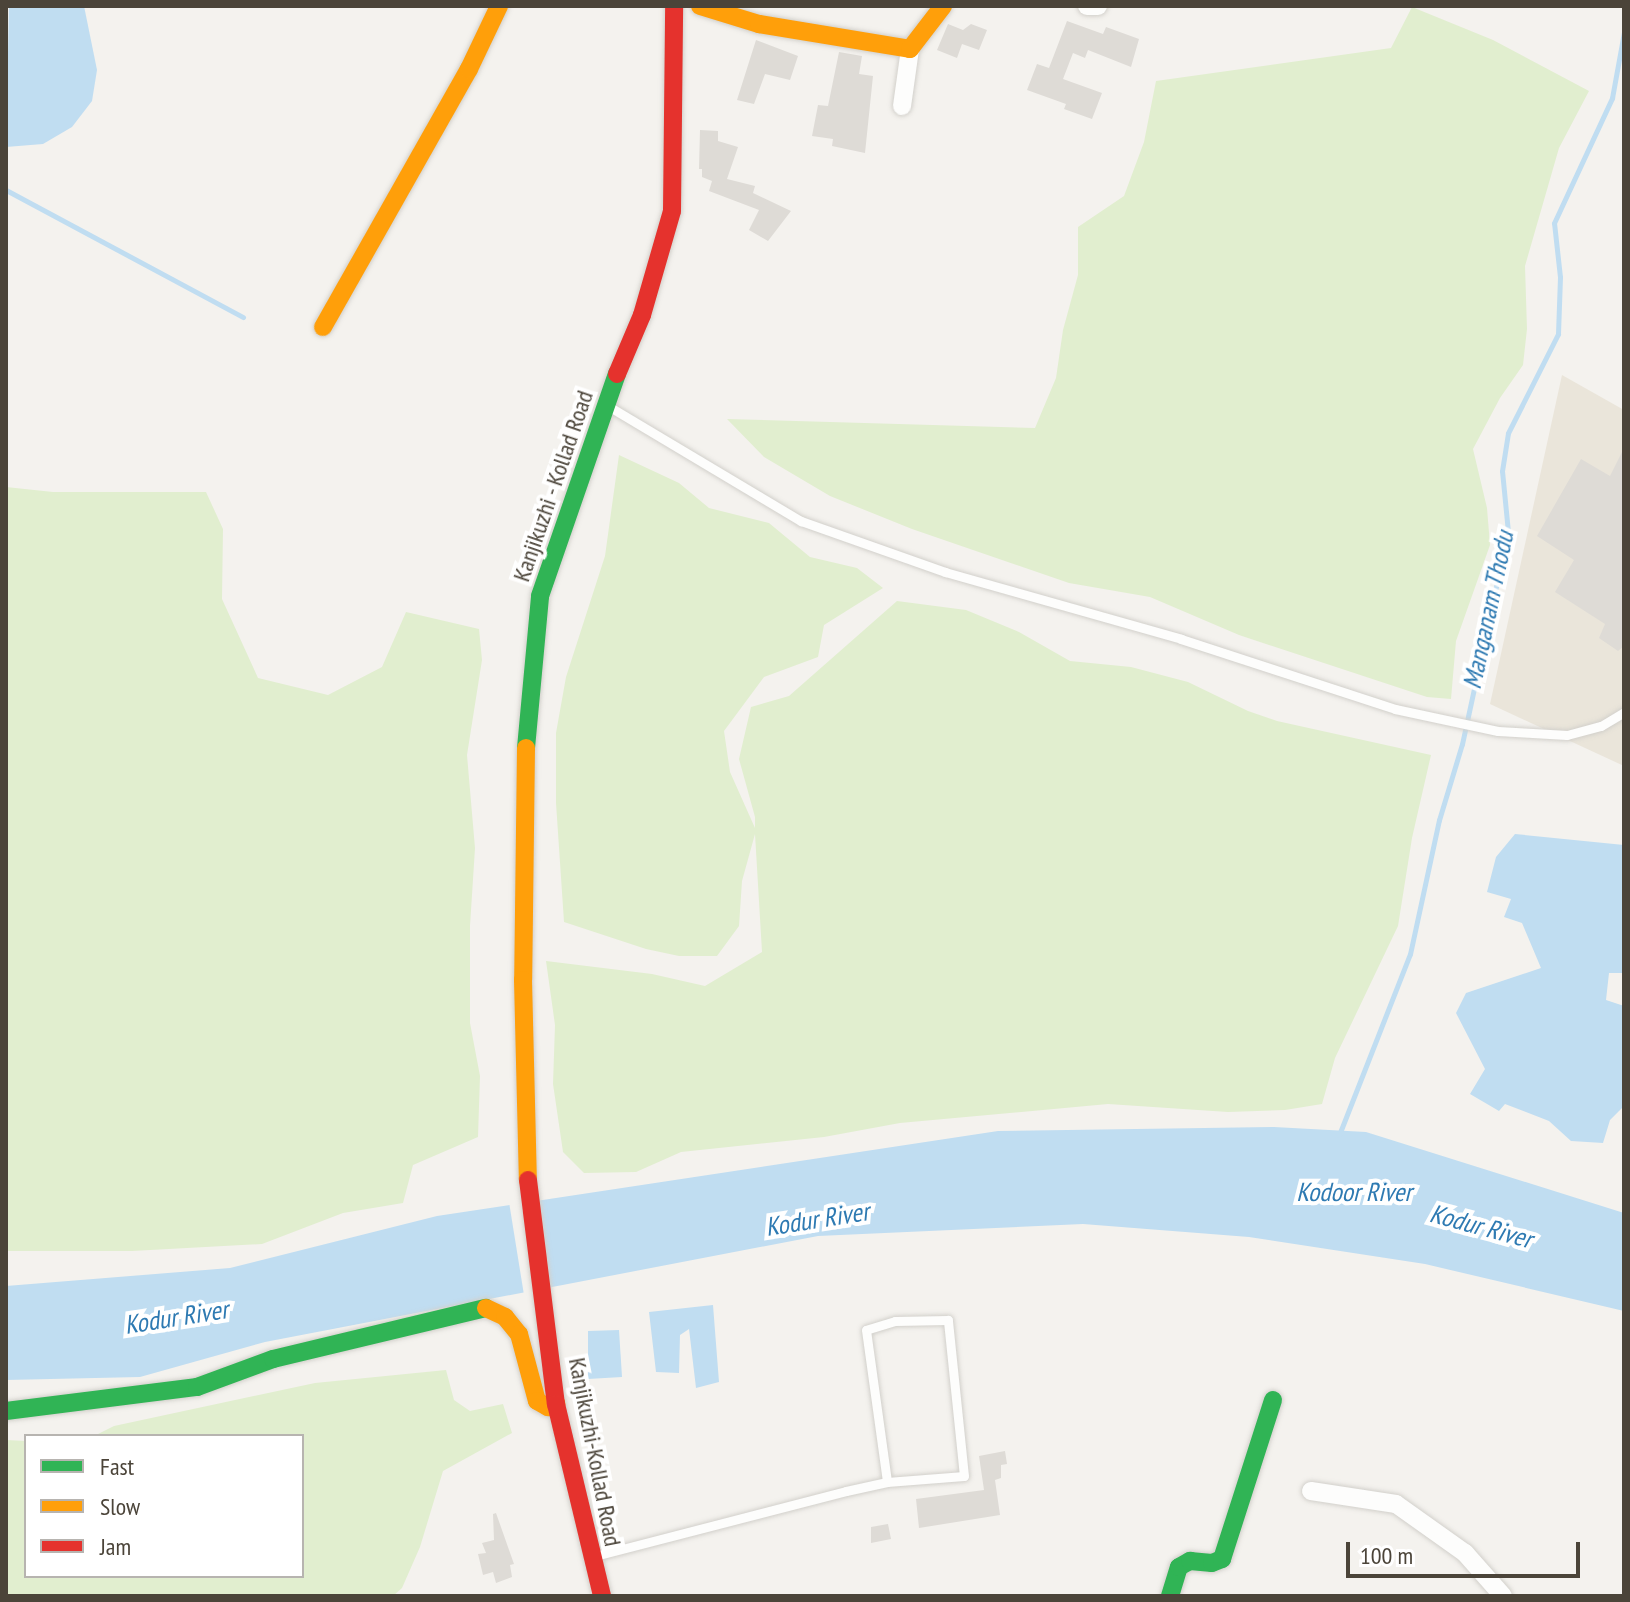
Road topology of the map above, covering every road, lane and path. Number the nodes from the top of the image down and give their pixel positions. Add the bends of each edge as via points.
1 (499, 6) edge
2 (674, 6) edge
3 (700, 6) edge
4 (943, 6) edge
5 (1087, 6) edge
6 (1098, 6) edge
7 (910, 49) junction
8 (902, 106) dead end
9 (323, 327) dead end
10 (605, 404) junction
11 (1624, 712) edge
12 (547, 1315) joint
13 (1273, 1400) dead end
14 (556, 1404) junction
15 (6, 1411) edge
16 (887, 1482) junction
17 (1311, 1491) dead end
18 (591, 1557) junction
19 (602, 1596) edge
20 (1170, 1596) edge
21 (1503, 1596) edge

1 - 9 main road
2 - 10 main road, Kanjikuzhi - Kollad Road via 672,211 642,315
3 - 7 main road via 759,24
4 - 7 main road
5 - 6 street
7 - 8 street
10 - 11 lane via 801,521 945,572 1181,639 1424,717 1483,729 1567,735 1601,726
10 - 12 main road, Kanjikuzhi - Kollad Road via 540,596 524,768 528,1182
12 - 14 main road, Kanjikuzhi-Kollad Road
13 - 20 main road via 1222,1559 1179,1567
14 - 15 main road via 548,1407 537,1401 519,1334 505,1317 487,1308 273,1359 197,1387
14 - 18 main road, Kanjikuzhi-Kollad Road
16 - 16 lane via 866,1330 895,1321 948,1320 964,1476
16 - 18 lane
17 - 21 street via 1396,1504 1465,1553
18 - 19 main road, Kanjikuzhi-Kollad Road

